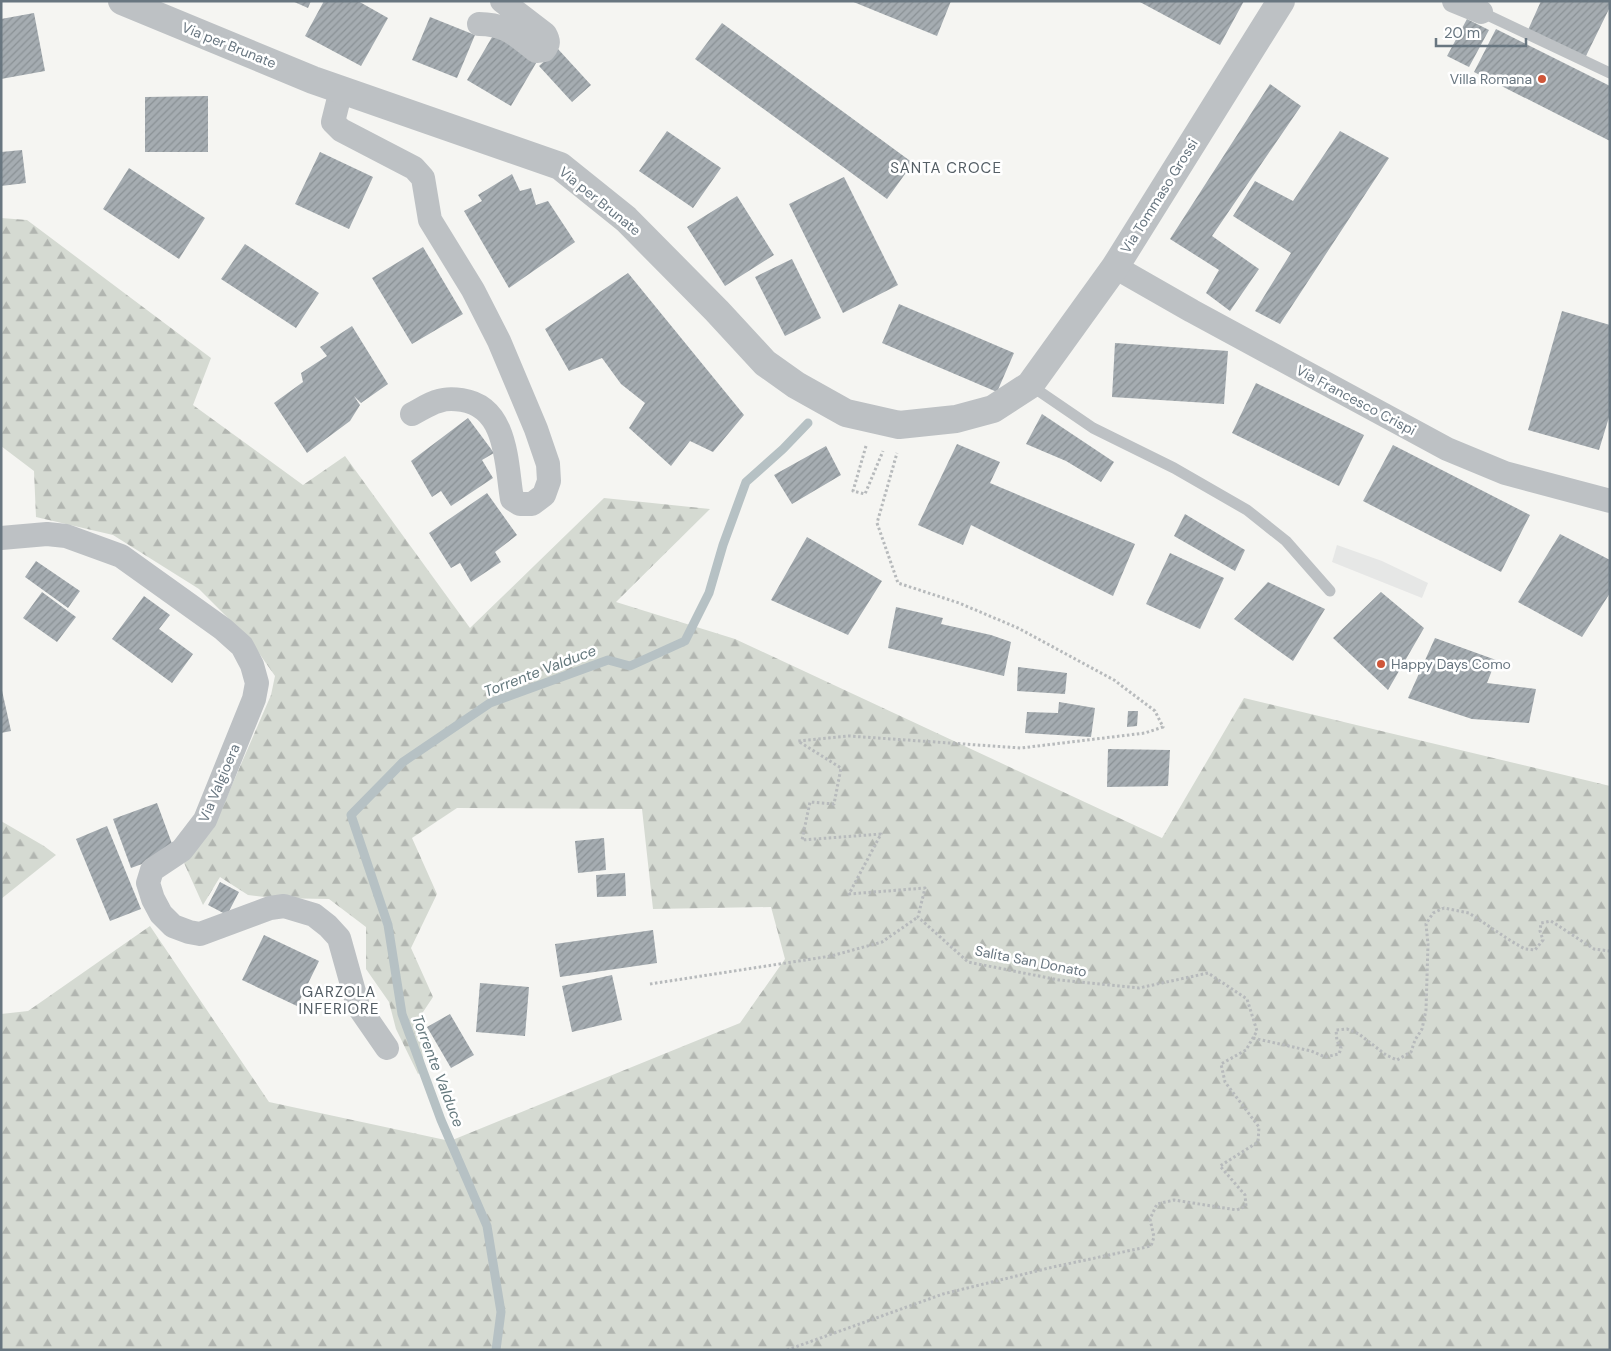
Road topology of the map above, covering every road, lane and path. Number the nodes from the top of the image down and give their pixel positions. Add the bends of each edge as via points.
1 (122, 1) edge
2 (502, 1) edge
3 (1281, 1) edge
4 (1454, 1) edge
5 (1481, 12) joint
6 (479, 24) dead end
7 (1610, 73) edge
8 (342, 90) junction
9 (1115, 267) junction
10 (1030, 385) junction
11 (412, 414) dead end
12 (877, 419) junction
13 (1610, 501) edge
14 (1, 538) edge
15 (1330, 591) dead end
16 (918, 917) junction
17 (1610, 951) edge
18 (650, 984) dead end
19 (1253, 1038) junction
20 (387, 1048) dead end
21 (787, 1350) edge

1 - 8 street, Via per Brunate
2 - 6 street via 545,34 548,40 544,50 536,50 508,29 494,24
3 - 9 street, Via Tommaso Grossi
4 - 5 street
5 - 7 lane
8 - 11 street via 333,122 341,130 414,168 423,178 430,220 455,258 499,341 536,430 548,464 549,481 544,495 532,504 520,504 512,499 504,446 494,421 481,406 453,398
8 - 12 street, Via per Brunate via 560,166 626,219 765,363 846,413
9 - 10 street, Via Tommaso Grossi
9 - 13 street, Via Francesco Crispi via 1447,449 1505,473
10 - 12 street, Via per Brunate via 994,409 956,419 899,425
10 - 15 lane via 1093,428 1174,468 1247,510 1286,541
12 - 16 path via 853,491 865,494 883,451 898,453 877,523 898,582 1018,628 1114,680 1155,711 1163,727 1145,733 1021,748 849,736 798,741 841,768 834,804 810,802 802,840 881,834 849,894 925,888
14 - 20 street, Via Valgioera via 47,534 66,536 120,556 242,646 257,683 254,698 205,820 182,850 152,870 148,883 152,899 160,914 173,926 200,934 270,908 284,906 314,915 340,938 358,1006
16 - 18 path via 882,942 831,956
16 - 19 path, Salita San Donato via 968,962 1050,978 1139,988 1208,973 1247,999 1257,1031
17 - 19 path via 1594,949 1551,921 1541,923 1544,940 1534,950 1525,949 1469,913 1444,908 1433,913 1426,924 1426,1010 1422,1029 1411,1052 1397,1060 1347,1029 1336,1030 1341,1048 1339,1054 1325,1057
19 - 21 path via 1246,1050 1221,1064 1225,1082 1259,1127 1258,1142 1220,1166 1245,1195 1246,1206 1237,1210 1174,1200 1157,1204 1150,1219 1154,1238 1150,1246 943,1294

